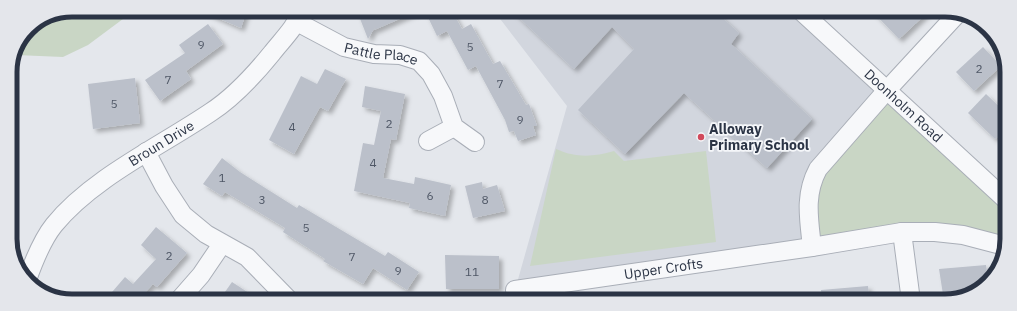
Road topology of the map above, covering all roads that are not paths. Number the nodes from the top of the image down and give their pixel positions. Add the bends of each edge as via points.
1 (298, 17) edge
2 (300, 17) edge
3 (807, 17) edge
4 (954, 18) edge
5 (887, 90) junction
6 (454, 127) junction
7 (428, 140) dead end
8 (475, 142) dead end
9 (146, 152) junction
10 (1000, 193) edge
11 (902, 232) junction
12 (222, 244) junction
13 (1000, 245) edge
14 (812, 247) junction
15 (30, 274) edge
16 (515, 290) dead end
17 (184, 294) edge
18 (283, 294) edge
19 (910, 294) edge

1 - 9 street, Broun Drive via 247,80 212,111
2 - 6 street, Pattle Place via 344,47 374,54 400,55 419,61 431,74 443,96
3 - 5 street, Doonholm Road
4 - 5 street
5 - 10 street, Doonholm Road
5 - 14 street via 818,169 811,182 808,202
6 - 7 street
6 - 8 street
9 - 12 street via 183,215
9 - 15 street, Broun Drive via 92,190 53,226
11 - 13 street, Upper Crofts via 963,235
11 - 14 street, Upper Crofts
11 - 19 street
12 - 17 street
12 - 18 street via 247,257
14 - 16 street, Upper Crofts

